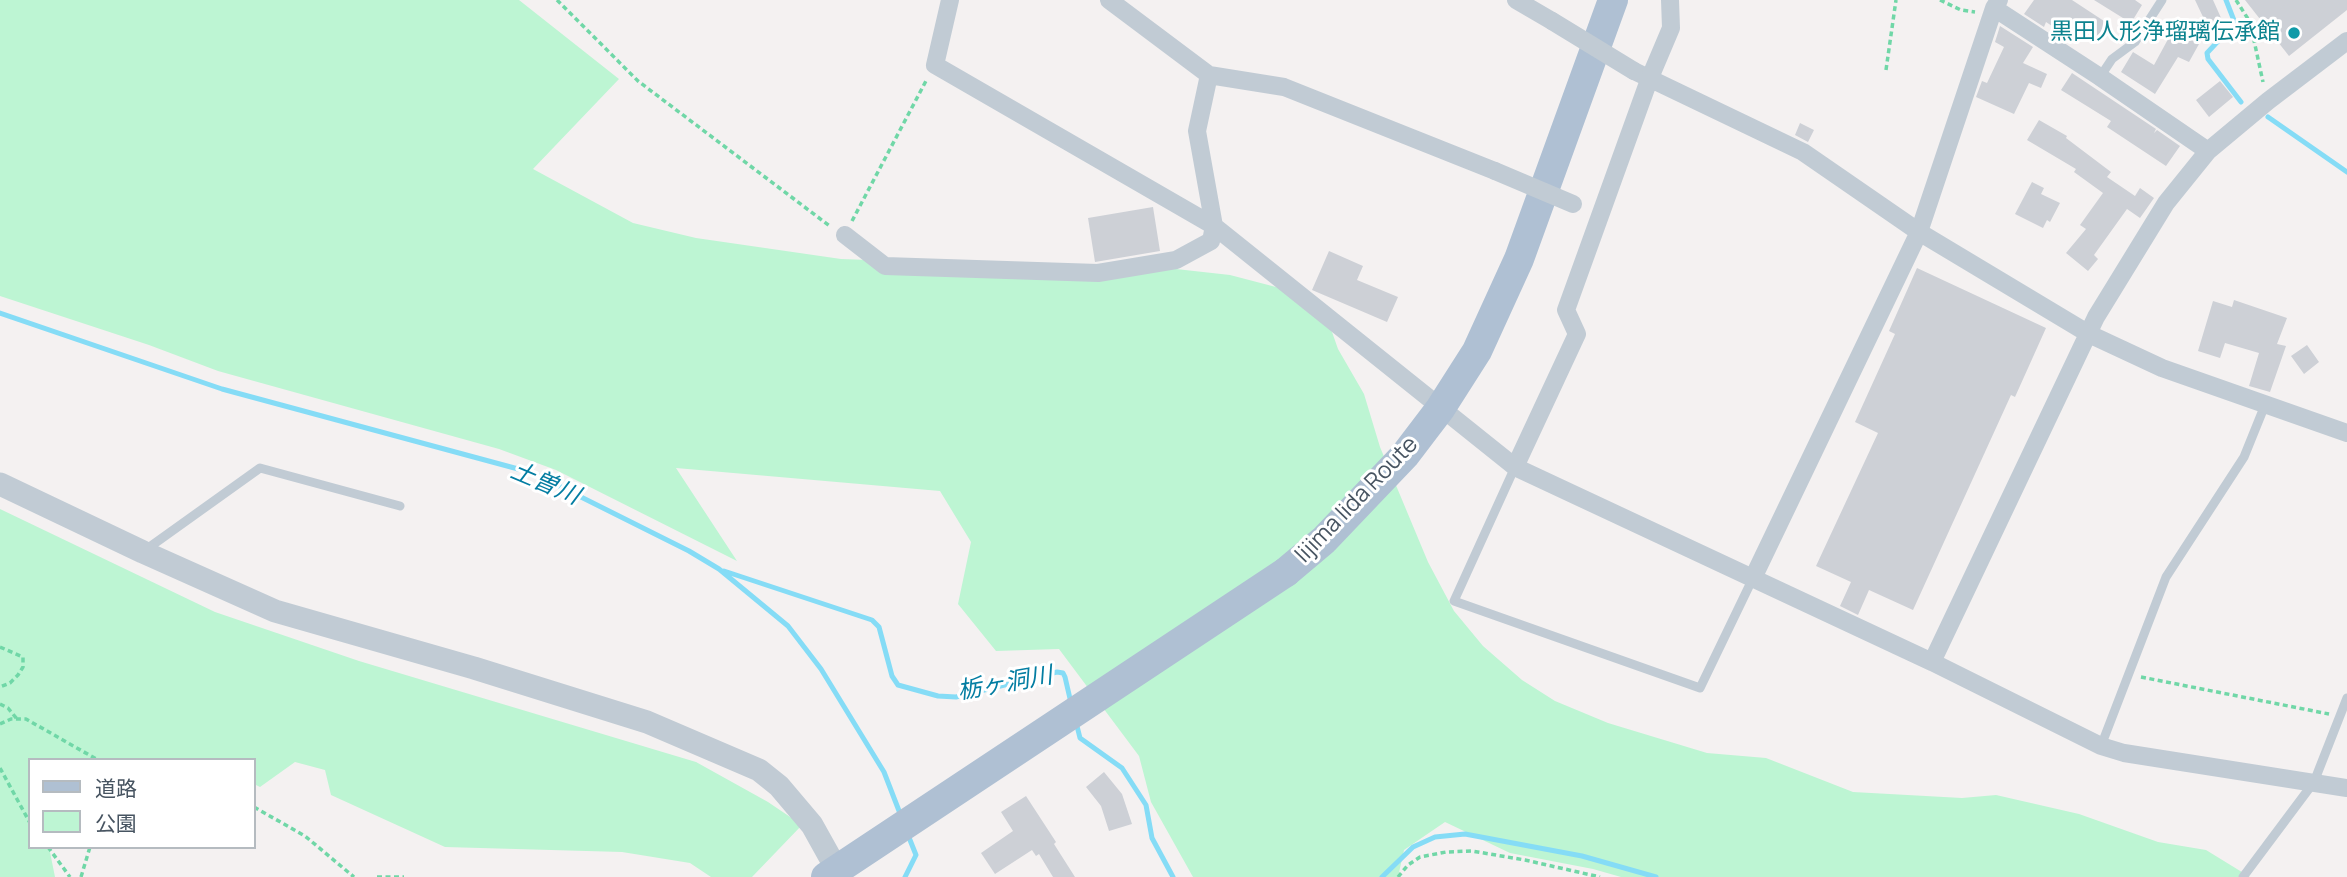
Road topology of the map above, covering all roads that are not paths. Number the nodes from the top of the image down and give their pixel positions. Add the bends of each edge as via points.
1 (950, 0) edge
2 (1109, 0) edge
3 (1516, 0) edge
4 (1613, 0) edge
5 (1670, 0) edge
6 (2162, 0) edge
7 (1996, 4) edge
8 (1548, 12) edge
9 (2347, 41) edge
10 (1209, 75) junction
11 (1642, 76) junction
12 (2100, 76) junction
13 (2208, 151) junction
14 (1600, 216) junction
15 (1214, 226) junction
16 (1919, 232) junction
17 (845, 236) road end
18 (2089, 334) junction
19 (2265, 405) junction
20 (1440, 409) junction
21 (2347, 433) edge
22 (1515, 467) junction
23 (0, 484) edge
24 (400, 506) dead end
25 (143, 552) junction
26 (1753, 578) junction
27 (1932, 662) junction
28 (2347, 698) edge
29 (2101, 746) junction
30 (2314, 782) junction
31 (2347, 788) edge
32 (826, 877) edge
33 (841, 877) edge
34 (2243, 877) edge

1 - 15 street via 935,65
2 - 10 street
3 - 8 street
4 - 20 main road, Iijima Iida Route via 1519,259 1477,351
5 - 11 street via 1671,27
6 - 12 lane via 2135,42 2112,59
7 - 12 street
7 - 16 street
8 - 11 street, bridge
9 - 13 street
10 - 14 street, bridge via 1284,87
10 - 15 street via 1197,131
11 - 14 street
11 - 16 street via 1803,152
12 - 13 street
13 - 18 street via 2166,204
14 - 22 street via 1566,310 1577,334
15 - 17 street via 1211,242 1176,260 1098,273 885,265
15 - 20 street
16 - 18 street
16 - 26 street
18 - 19 street via 2162,368
18 - 27 street
19 - 21 street
19 - 29 lane via 2244,457 2166,577
20 - 22 street
20 - 32 main road, Iijima Iida Route, bridge via 1363,501 1286,572
22 - 26 street
22 - 26 lane via 1454,601 1700,688
23 - 25 street
24 - 25 lane via 260,468
25 - 33 street via 275,611 647,722 759,770 779,786 811,825
26 - 27 street
27 - 29 street
28 - 30 lane
29 - 30 street
30 - 31 street
30 - 34 lane

